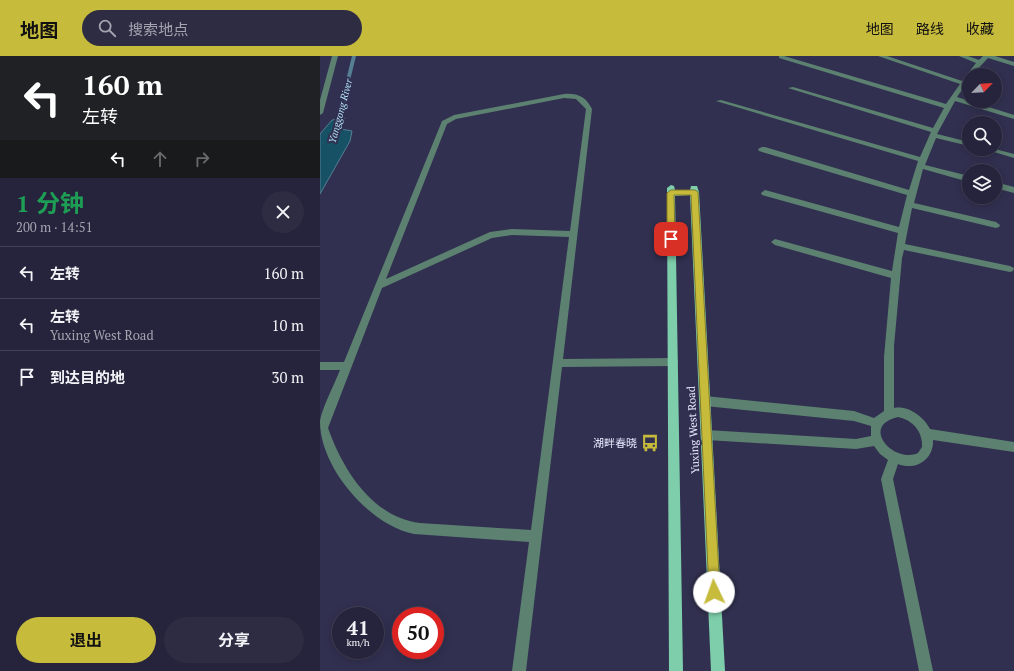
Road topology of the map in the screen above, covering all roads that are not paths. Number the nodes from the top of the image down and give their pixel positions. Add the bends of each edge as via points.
1 (335, 56) edge
2 (881, 56) edge
3 (962, 56) edge
4 (986, 56) edge
5 (989, 56) edge
6 (781, 57) dead end
7 (980, 62) junction
8 (1014, 64) edge
9 (975, 68) edge
10 (962, 83) edge
11 (962, 84) edge
12 (792, 88) dead end
13 (953, 98) junction
14 (719, 101) dead end
15 (947, 107) junction
16 (320, 114) edge
17 (1014, 118) edge
18 (934, 133) junction
19 (962, 142) edge
20 (762, 149) dead end
21 (1002, 153) edge
22 (1014, 156) edge
23 (921, 163) junction
24 (962, 177) edge
25 (1002, 187) edge
26 (1014, 190) edge
27 (765, 193) dead end
28 (911, 193) junction
29 (908, 204) junction
30 (996, 225) dead end
31 (902, 231) junction
32 (574, 234) junction
33 (775, 242) dead end
34 (900, 246) junction
35 (1010, 269) dead end
36 (896, 276) junction
37 (379, 286) junction
38 (558, 362) junction
39 (673, 362) junction
40 (320, 366) edge
41 (347, 366) junction
42 (705, 401) junction
43 (889, 413) junction
44 (876, 423) junction
45 (321, 430) edge
46 (927, 434) junction
47 (707, 435) junction
48 (877, 440) junction
49 (1014, 447) edge
50 (894, 458) junction
51 (536, 536) junction
52 (519, 671) edge
53 (676, 671) edge
54 (718, 671) edge
55 (926, 671) edge

1 - 16 street
2 - 10 street
3 - 7 street
4 - 7 street
5 - 8 street
6 - 15 street
7 - 9 street
11 - 13 street
12 - 18 street
13 - 15 street
13 - 17 street
14 - 23 street
15 - 18 street
18 - 19 street
18 - 23 street
20 - 28 street
21 - 22 street
23 - 24 street
23 - 28 street
25 - 26 street
27 - 31 street
28 - 29 street
29 - 30 street
29 - 31 street
31 - 34 street
32 - 37 street via 512,232 490,235
32 - 37 street via 589,108 583,100 576,95 564,96 454,117 444,124
32 - 38 street
33 - 36 street
34 - 35 street
34 - 36 street
36 - 43 street via 887,386
37 - 41 street
38 - 39 street
38 - 51 street
39 - 42 main road, Yuxing West Road via 671,190 695,190
39 - 53 main road, Yuxing West Road
40 - 41 street
41 - 45 street
42 - 44 street via 854,416
42 - 47 main road, Yuxing West Road
43 - 44 street via 882,415
43 - 46 street via 906,414 915,419
44 - 48 street
45 - 51 street via 343,473 356,490 390,520 416,528
46 - 49 street
46 - 50 street via 929,443 922,457 913,461
47 - 48 street via 856,444
47 - 54 main road, Yuxing West Road
48 - 50 street via 885,452
50 - 55 street via 886,480
51 - 52 street

